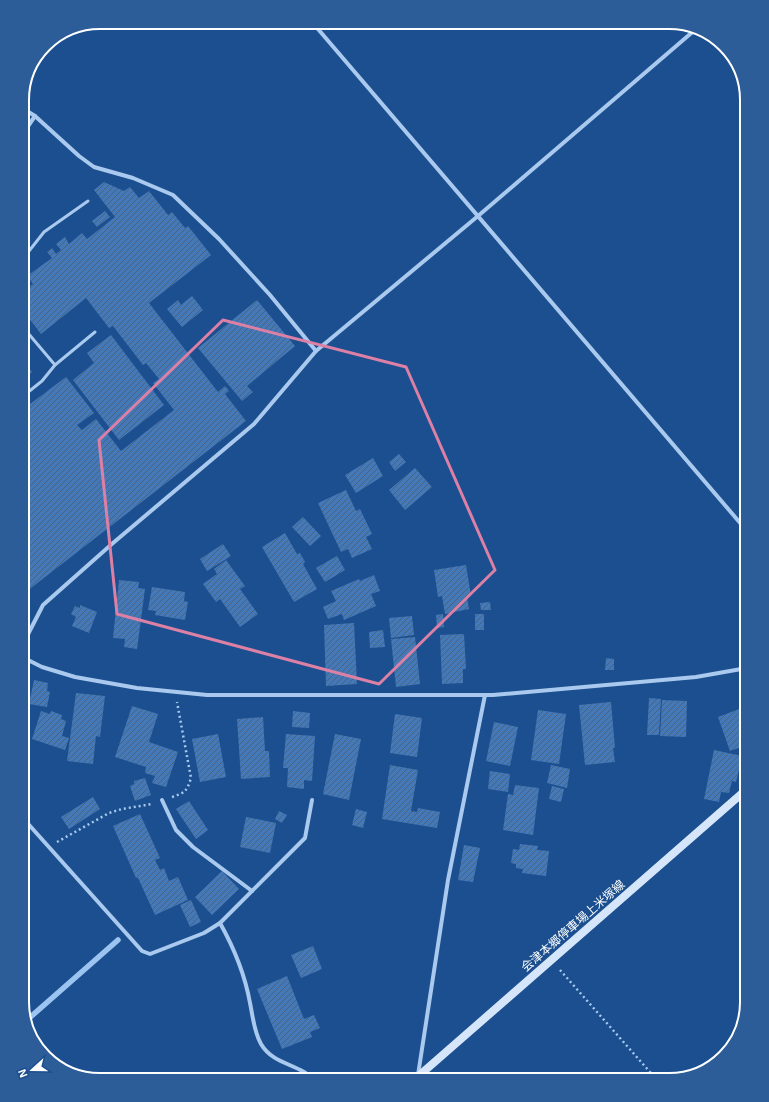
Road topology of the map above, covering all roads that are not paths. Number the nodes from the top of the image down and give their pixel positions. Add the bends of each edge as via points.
1 (318, 29) edge
2 (692, 33) edge
3 (29, 112) edge
4 (35, 116) junction
5 (29, 125) edge
6 (88, 201) dead end
7 (478, 216) junction
8 (29, 251) edge
9 (95, 332) dead end
10 (29, 334) edge
11 (316, 351) junction
12 (55, 365) junction
13 (29, 392) edge
14 (740, 523) edge
15 (29, 632) edge
16 (29, 660) edge
17 (740, 669) edge
18 (485, 695) junction
19 (740, 795) edge
20 (162, 800) road end
21 (312, 800) dead end
22 (29, 825) edge
23 (252, 891) junction
24 (220, 923) junction
25 (305, 1073) edge
26 (417, 1073) edge
27 (422, 1073) edge

1 - 7 street
2 - 7 street
3 - 4 street
4 - 5 street
4 - 11 street via 94,167 133,178 173,195 219,239
6 - 8 lane via 44,232
7 - 11 street
7 - 14 street
9 - 12 lane
10 - 12 lane
11 - 15 street via 254,424 43,605
12 - 13 lane via 42,382
16 - 18 street via 75,677 137,688 207,695
17 - 18 street via 696,677
18 - 26 street via 448,880
19 - 27 main road, 会津本郷停車場上米塚線
20 - 23 street via 176,830 193,847
21 - 23 street via 305,838
22 - 24 street via 142,951 150,954 204,933
23 - 24 street
24 - 25 street via 243,973 254,1027 261,1044 274,1058

